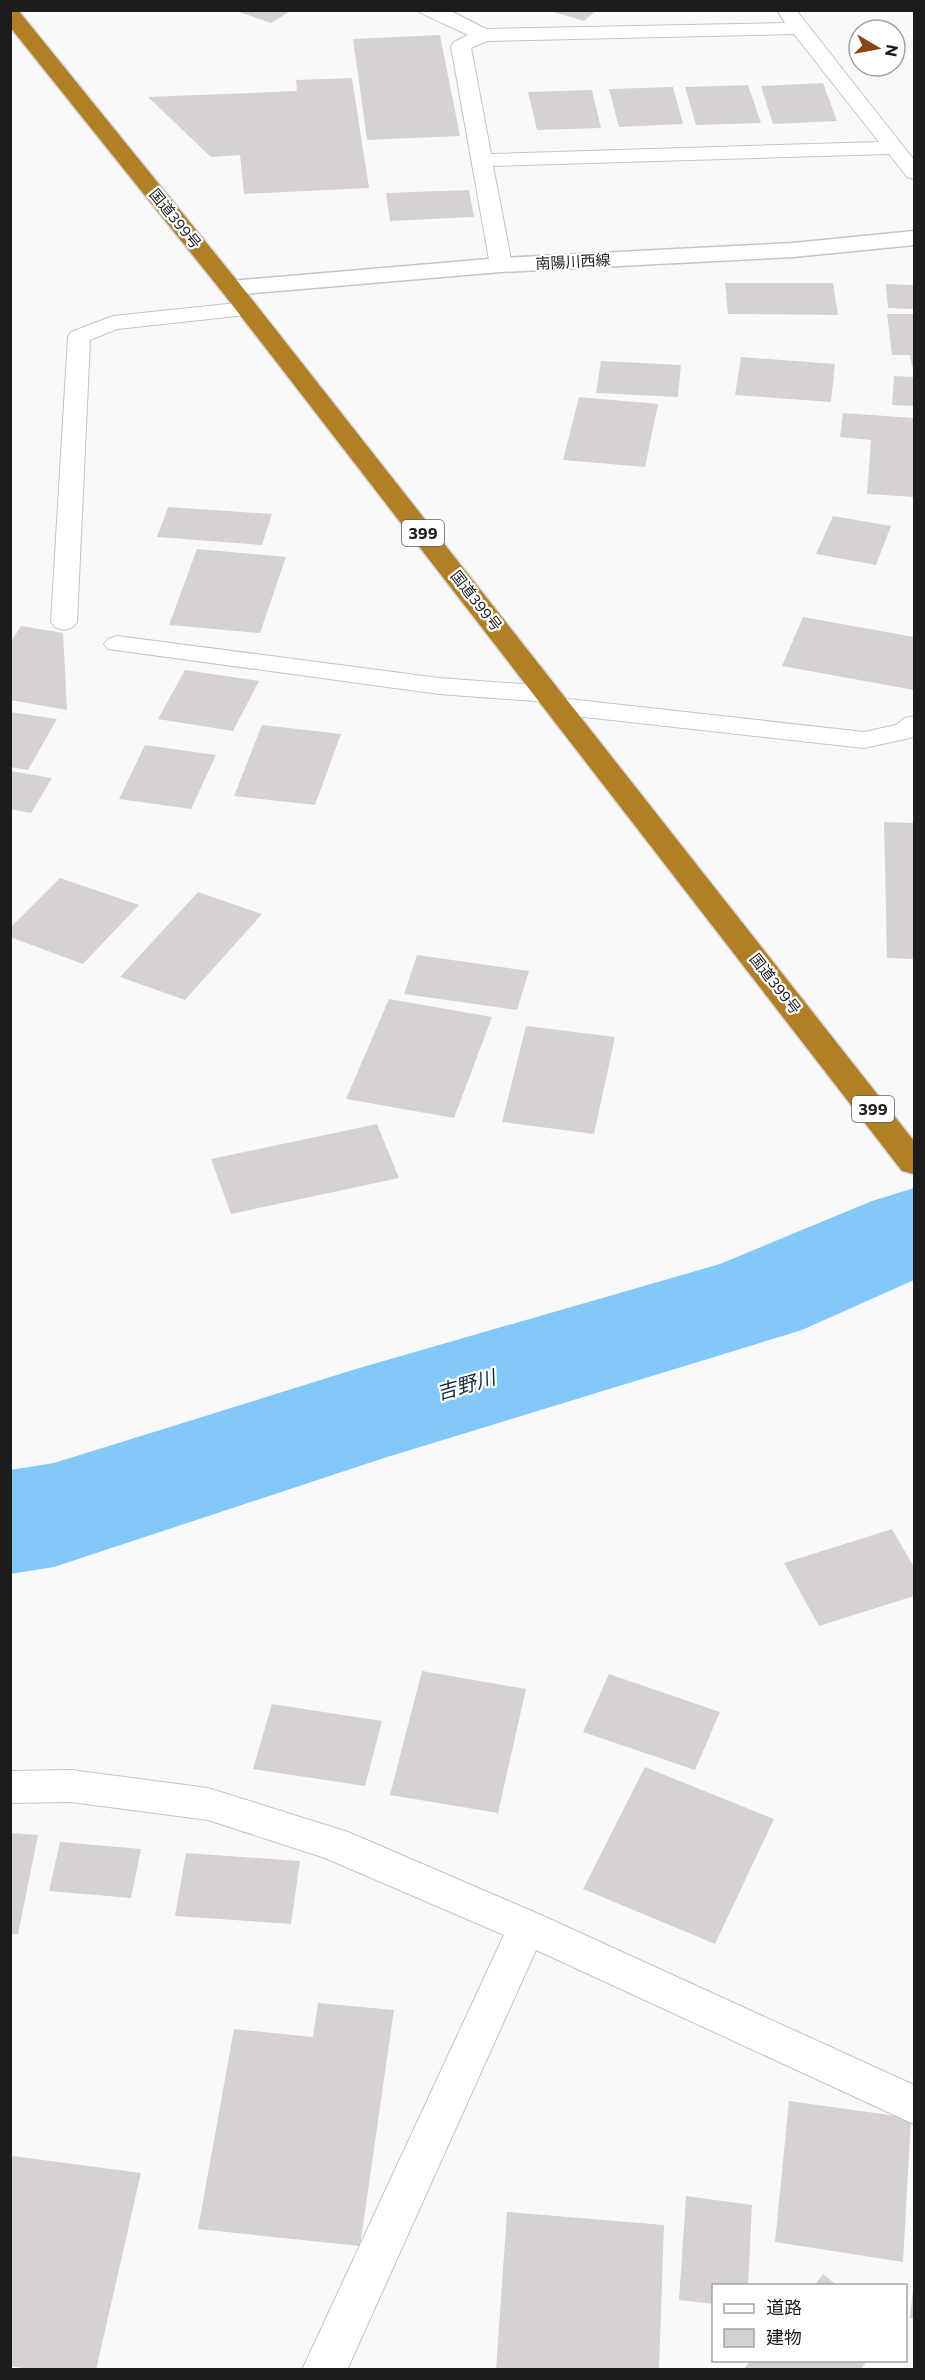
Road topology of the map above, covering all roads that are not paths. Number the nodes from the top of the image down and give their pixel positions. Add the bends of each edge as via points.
1 (426, 10) edge
2 (634, 10) edge
3 (785, 10) edge
4 (10, 14) edge
5 (799, 28) junction
6 (607, 32) junction
7 (483, 35) junction
8 (894, 148) junction
9 (483, 160) junction
10 (915, 173) edge
11 (915, 238) edge
12 (501, 265) junction
13 (231, 288) junction
14 (247, 309) junction
15 (64, 622) dead end
16 (117, 644) dead end
17 (553, 700) junction
18 (915, 724) edge
19 (915, 1163) edge
20 (10, 1787) edge
21 (527, 1927) junction
22 (915, 2105) edge
23 (324, 2370) edge

1 - 7 lane
2 - 6 lane
3 - 5 lane
4 - 13 highway, 国道399号 / 399
5 - 6 lane
5 - 8 lane
6 - 7 lane
7 - 9 lane via 461,46
8 - 9 lane
8 - 10 lane
9 - 12 lane
11 - 12 main road, 南陽川西線 via 792,250
12 - 13 main road, 南陽川西線
13 - 14 highway, 国道399号 / 399
14 - 15 lane via 113,323 79,338
14 - 17 highway, 国道399号 / 399
16 - 17 lane
17 - 18 lane via 864,740 905,731
17 - 19 highway, 国道399号 / 399
20 - 21 lane via 71,1786 208,1804 334,1844
21 - 22 lane
21 - 23 lane

